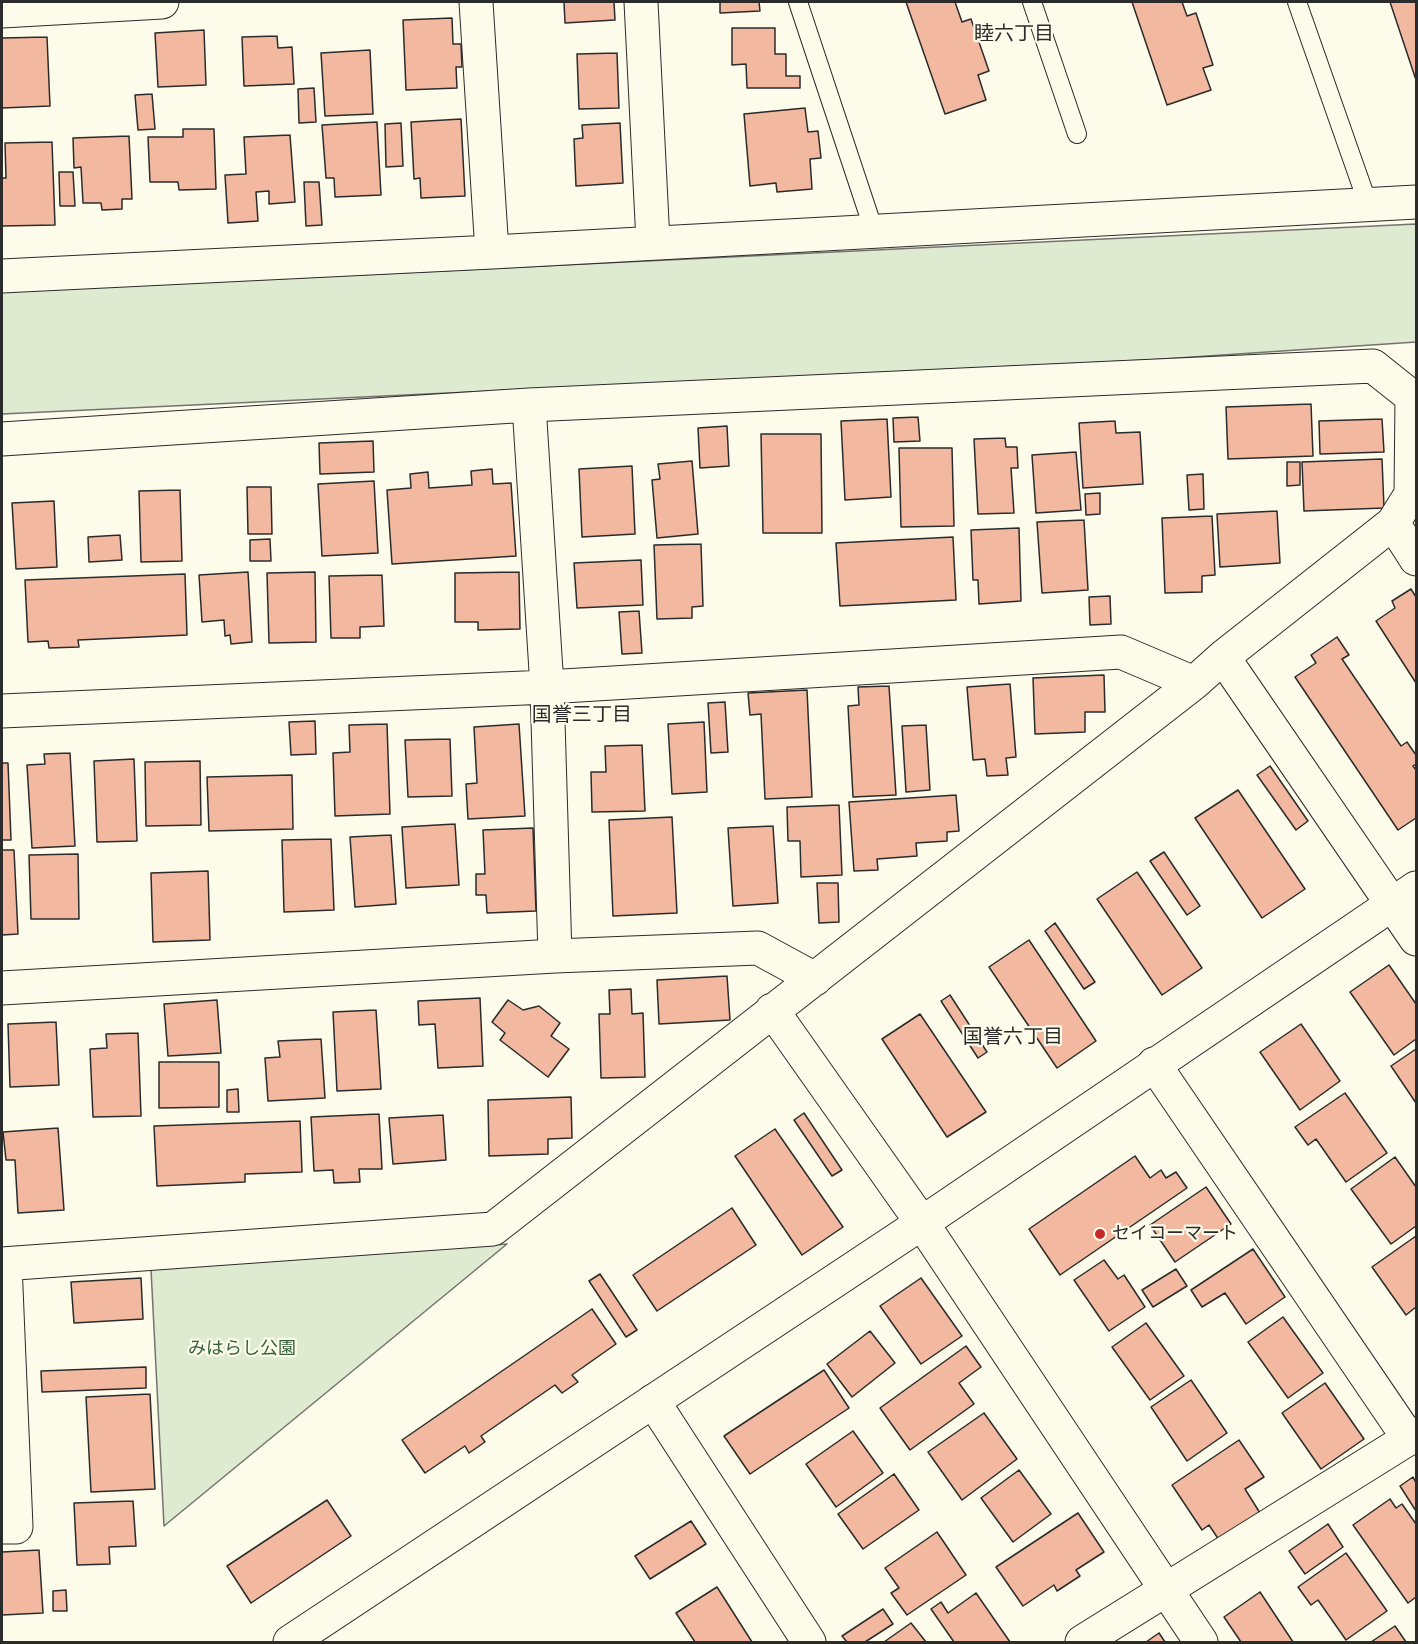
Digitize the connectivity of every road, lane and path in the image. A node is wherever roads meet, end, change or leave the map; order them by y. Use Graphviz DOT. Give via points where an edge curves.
graph roads {
  1 [pos="162,2"];
  2 [pos="476,2"];
  3 [pos="640,2"];
  4 [pos="798,2"];
  5 [pos="1032,2"];
  6 [pos="1297,2"];
  7 [pos="2,11"];
  8 [pos="1077,134"];
  9 [pos="1416,202"];
  10 [pos="1368,204"];
  11 [pos="874,231"];
  12 [pos="653,243"];
  13 [pos="492,252"];
  14 [pos="2,276"];
  15 [pos="529,405"];
  16 [pos="2,439"];
  17 [pos="1393,523"];
  18 [pos="1416,558"];
  19 [pos="1223,657"];
  20 [pos="1194,683"];
  21 [pos="547,687"];
  22 [pos="2,711"];
  23 [pos="1405,896"];
  24 [pos="1416,939"];
  25 [pos="555,956"];
  26 [pos="815,979"];
  27 [pos="2,988"];
  28 [pos="772,1010"];
  29 [pos="1154,1064"];
  30 [pos="922,1222"];
  31 [pos="3,1264"];
  32 [pos="653,1401"];
  33 [pos="1412,1436"];
  34 [pos="2,1527"];
  35 [pos="1166,1590"];
  36 [pos="290,1642"];
  37 [pos="809,1642"];
  38 [pos="1082,1642"];
  39 [pos="1201,1642"];
  1 -- 7 [label="street"];
  2 -- 13 [label="street"];
  3 -- 12 [label="street"];
  4 -- 11 [label="lane"];
  5 -- 8 [label="lane"];
  6 -- 10 [label="lane"];
  9 -- 10 [label="street"];
  10 -- 11 [label="street"];
  11 -- 12 [label="street"];
  12 -- 13 [label="street"];
  13 -- 14 [label="street"];
  15 -- 16 [label="street"];
  15 -- 17 [label="street" via="1373,366 1412,397 1411,494"];
  15 -- 21 [label="street"];
  17 -- 18 [label="street"];
  17 -- 19 [label="street"];
  19 -- 20 [label="street"];
  19 -- 23 [label="street"];
  20 -- 21 [label="street" via="1121,652"];
  20 -- 26 [label="street"];
  21 -- 22 [label="street"];
  21 -- 25 [label="street"];
  23 -- 24 [label="street"];
  23 -- 29 [label="street"];
  25 -- 26 [label="street" via="758,948"];
  25 -- 27 [label="street"];
  26 -- 28 [label="street"];
  28 -- 30 [label="street"];
  28 -- 31 [label="street" via="493,1229"];
  29 -- 30 [label="street"];
  29 -- 33 [label="street"];
  30 -- 32 [label="street"];
  30 -- 35 [label="street"];
  31 -- 34 [label="street" via="16,1527"];
  32 -- 36 [label="street"];
  32 -- 37 [label="street"];
  33 -- 35 [label="street"];
  35 -- 38 [label="street"];
  35 -- 39 [label="street"];
}
